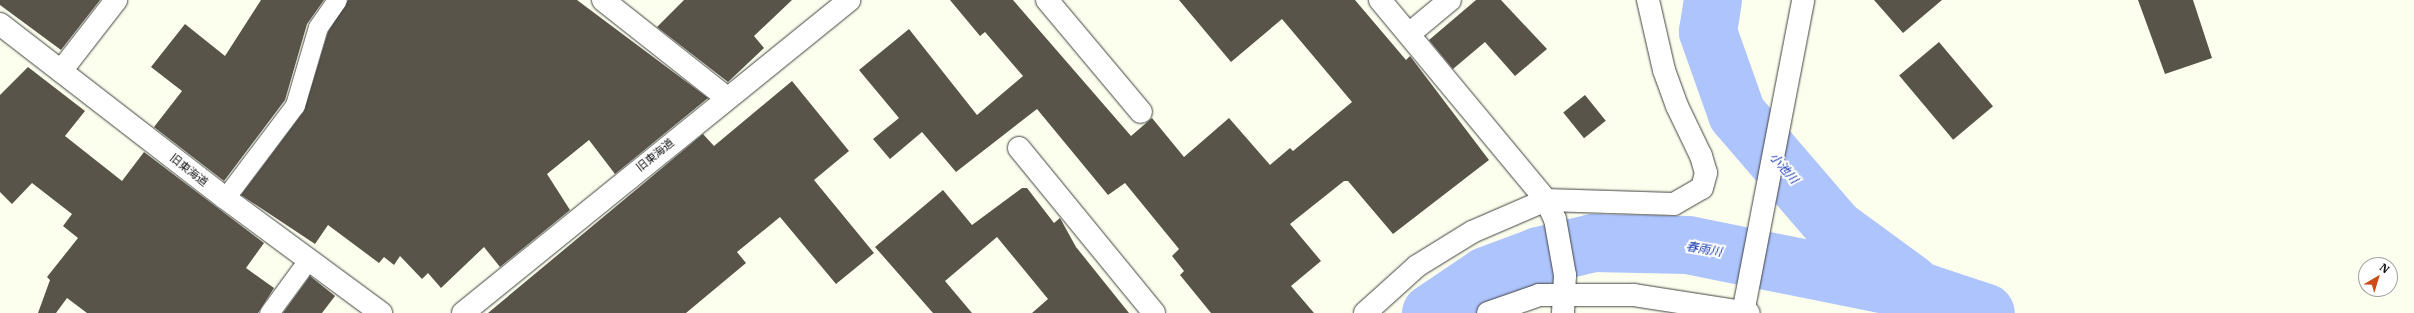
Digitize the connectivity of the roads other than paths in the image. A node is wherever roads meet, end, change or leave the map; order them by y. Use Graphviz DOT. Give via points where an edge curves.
graph roads {
  1 [pos="116,0"];
  2 [pos="337,0"];
  3 [pos="603,0"];
  4 [pos="849,0"];
  5 [pos="1047,0"];
  6 [pos="1380,0"];
  7 [pos="1450,0"];
  8 [pos="1648,0"];
  9 [pos="1803,0"];
  10 [pos="0,24"];
  11 [pos="1409,34"];
  12 [pos="61,71"];
  13 [pos="726,97"];
  14 [pos="1141,112"];
  15 [pos="1019,148"];
  16 [pos="225,198"];
  17 [pos="1551,209"];
  18 [pos="308,260"];
  19 [pos="1564,295"];
  20 [pos="269,313"];
  21 [pos="382,313"];
  22 [pos="463,313"];
  23 [pos="1154,313"];
  24 [pos="1365,313"];
  25 [pos="1488,313"];
  26 [pos="1745,313"];
  1 -- 12 [label="street"];
  2 -- 16 [label="lane" via="318,27 295,105"];
  3 -- 13 [label="street"];
  4 -- 13 [label="street, 旧東海道" via="809,35"];
  5 -- 14 [label="street"];
  6 -- 11 [label="street"];
  7 -- 11 [label="street"];
  8 -- 17 [label="street" via="1664,70 1706,173 1702,188 1674,204"];
  9 -- 26 [label="street"];
  10 -- 12 [label="street, 旧東海道"];
  11 -- 17 [label="street"];
  12 -- 16 [label="street, 旧東海道"];
  13 -- 22 [label="street, 旧東海道"];
  15 -- 23 [label="street"];
  16 -- 18 [label="street, 旧東海道"];
  17 -- 19 [label="street"];
  17 -- 24 [label="street" via="1472,232 1417,266"];
  18 -- 20 [label="lane"];
  18 -- 21 [label="street, 旧東海道"];
  19 -- 25 [label="street" via="1539,295"];
  19 -- 26 [label="street" via="1634,295"];
}
